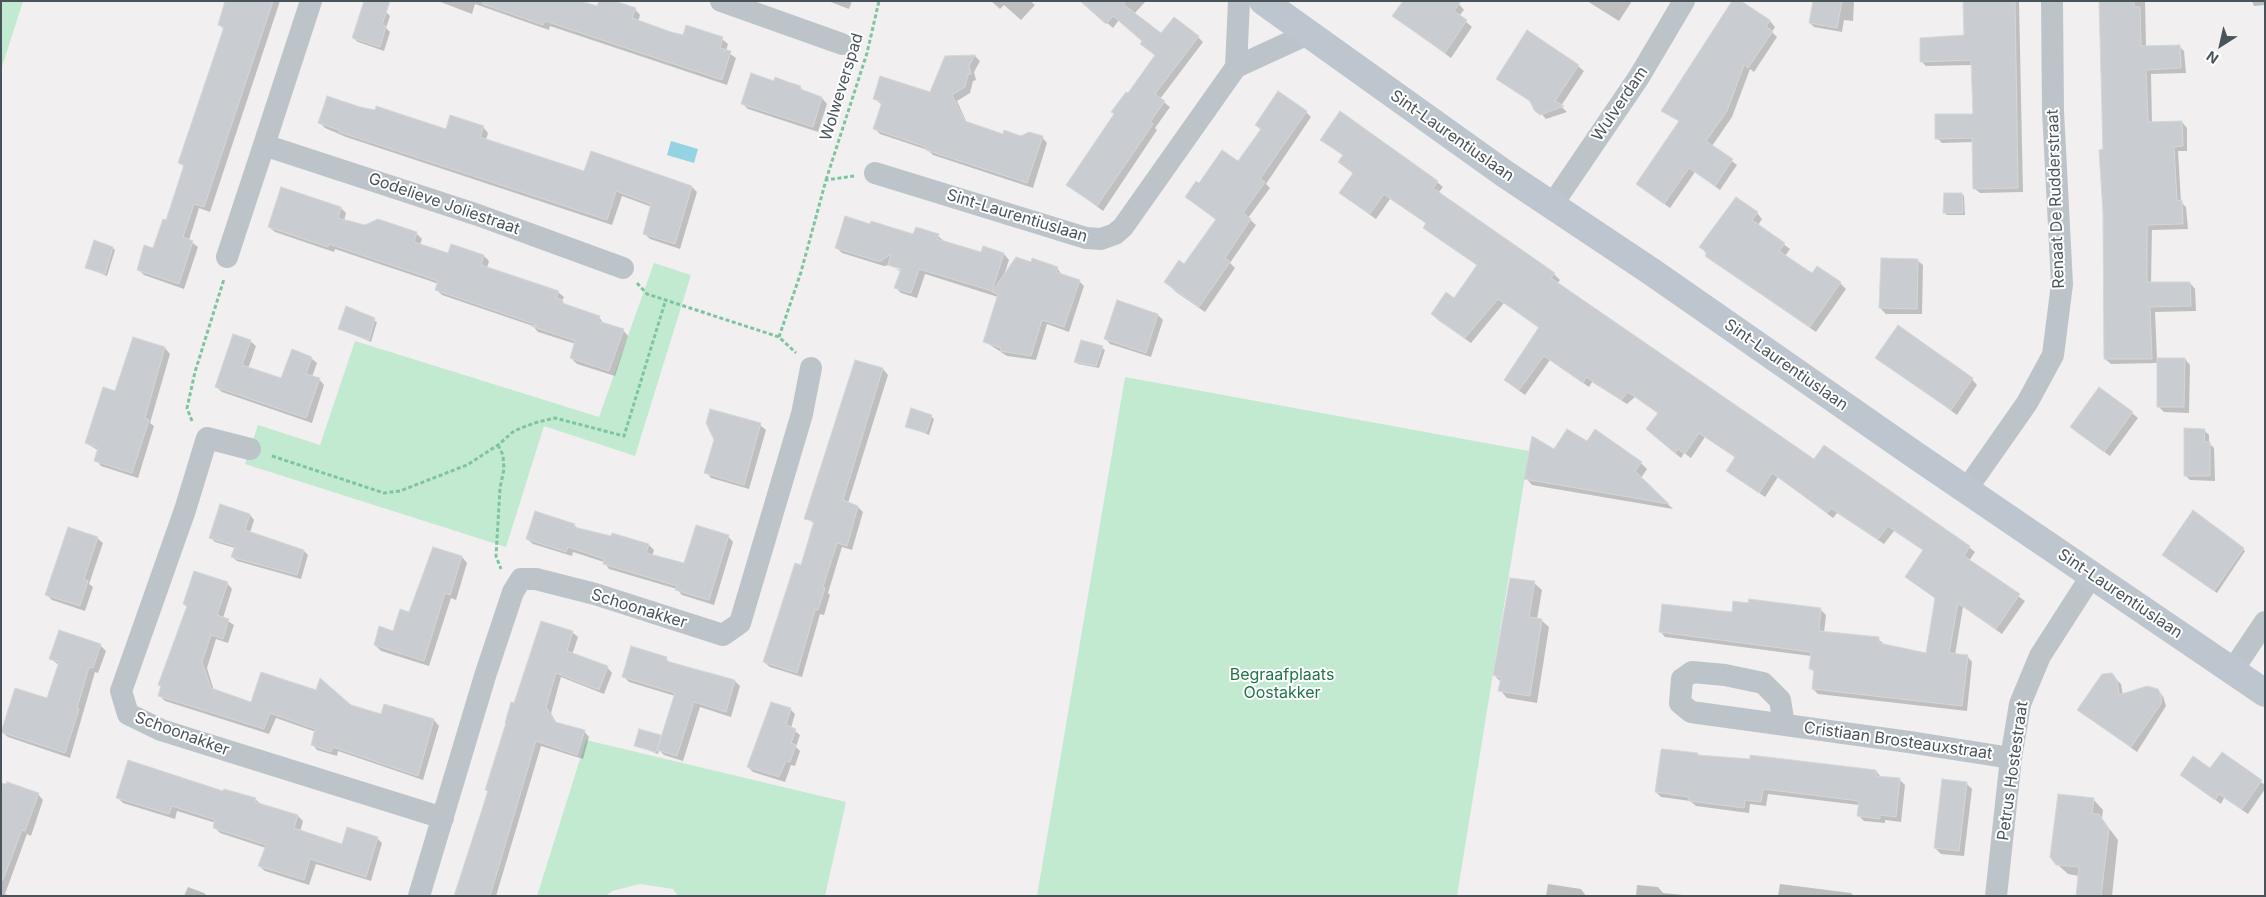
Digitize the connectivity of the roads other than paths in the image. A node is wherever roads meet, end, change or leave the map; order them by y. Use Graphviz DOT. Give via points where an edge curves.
graph roads {
  1 [pos="311,1"];
  2 [pos="721,1"];
  3 [pos="1239,1"];
  4 [pos="1263,1"];
  5 [pos="1684,1"];
  6 [pos="2052,1"];
  7 [pos="1308,34"];
  8 [pos="842,44"];
  9 [pos="1236,67"];
  10 [pos="264,145"];
  11 [pos="876,173"];
  12 [pos="1552,206"];
  13 [pos="227,257"];
  14 [pos="624,268"];
  15 [pos="811,368"];
  16 [pos="250,449"];
  17 [pos="1966,490"];
  18 [pos="2092,575"];
  19 [pos="2265,622"];
  20 [pos="2232,671"];
  21 [pos="2265,693"];
  22 [pos="1784,725"];
  23 [pos="2011,758"];
  24 [pos="443,818"];
  25 [pos="419,896"];
  26 [pos="1996,896"];
  1 -- 10 [label="street"];
  2 -- 8 [label="street"];
  3 -- 9 [label="street"];
  4 -- 7 [label="street, Sint-Laurentiuslaan"];
  5 -- 12 [label="street, Wulverdam" via="1639,77"];
  6 -- 17 [label="street, Renaat De Rudderstraat" via="2053,111 2062,284 2053,355 2026,403"];
  7 -- 9 [label="street, Sint-Laurentiuslaan"];
  7 -- 12 [label="street, Sint-Laurentiuslaan"];
  9 -- 11 [label="street, Sint-Laurentiuslaan" via="1122,227 1115,234 1101,239 1086,238"];
  10 -- 13 [label="street"];
  10 -- 14 [label="street, Godelieve Joliestraat" via="478,214"];
  12 -- 17 [label="street, Sint-Laurentiuslaan"];
  15 -- 24 [label="street, Schoonakker" via="802,414 740,623 723,635 595,594 521,579 513,592"];
  16 -- 24 [label="street, Schoonakker" via="207,438 121,691 128,714 161,730"];
  17 -- 18 [label="street, Sint-Laurentiuslaan"];
  18 -- 20 [label="street, Sint-Laurentiuslaan"];
  18 -- 23 [label="street, Petrus Hostestraat" via="2040,656 2020,704"];
  19 -- 20 [label="street"];
  20 -- 21 [label="street, Sint-Laurentiuslaan"];
  22 -- 23 [label="street, Cristiaan Brosteauxstraat"];
  23 -- 26 [label="street, Petrus Hostestraat"];
  24 -- 25 [label="street"];
}
